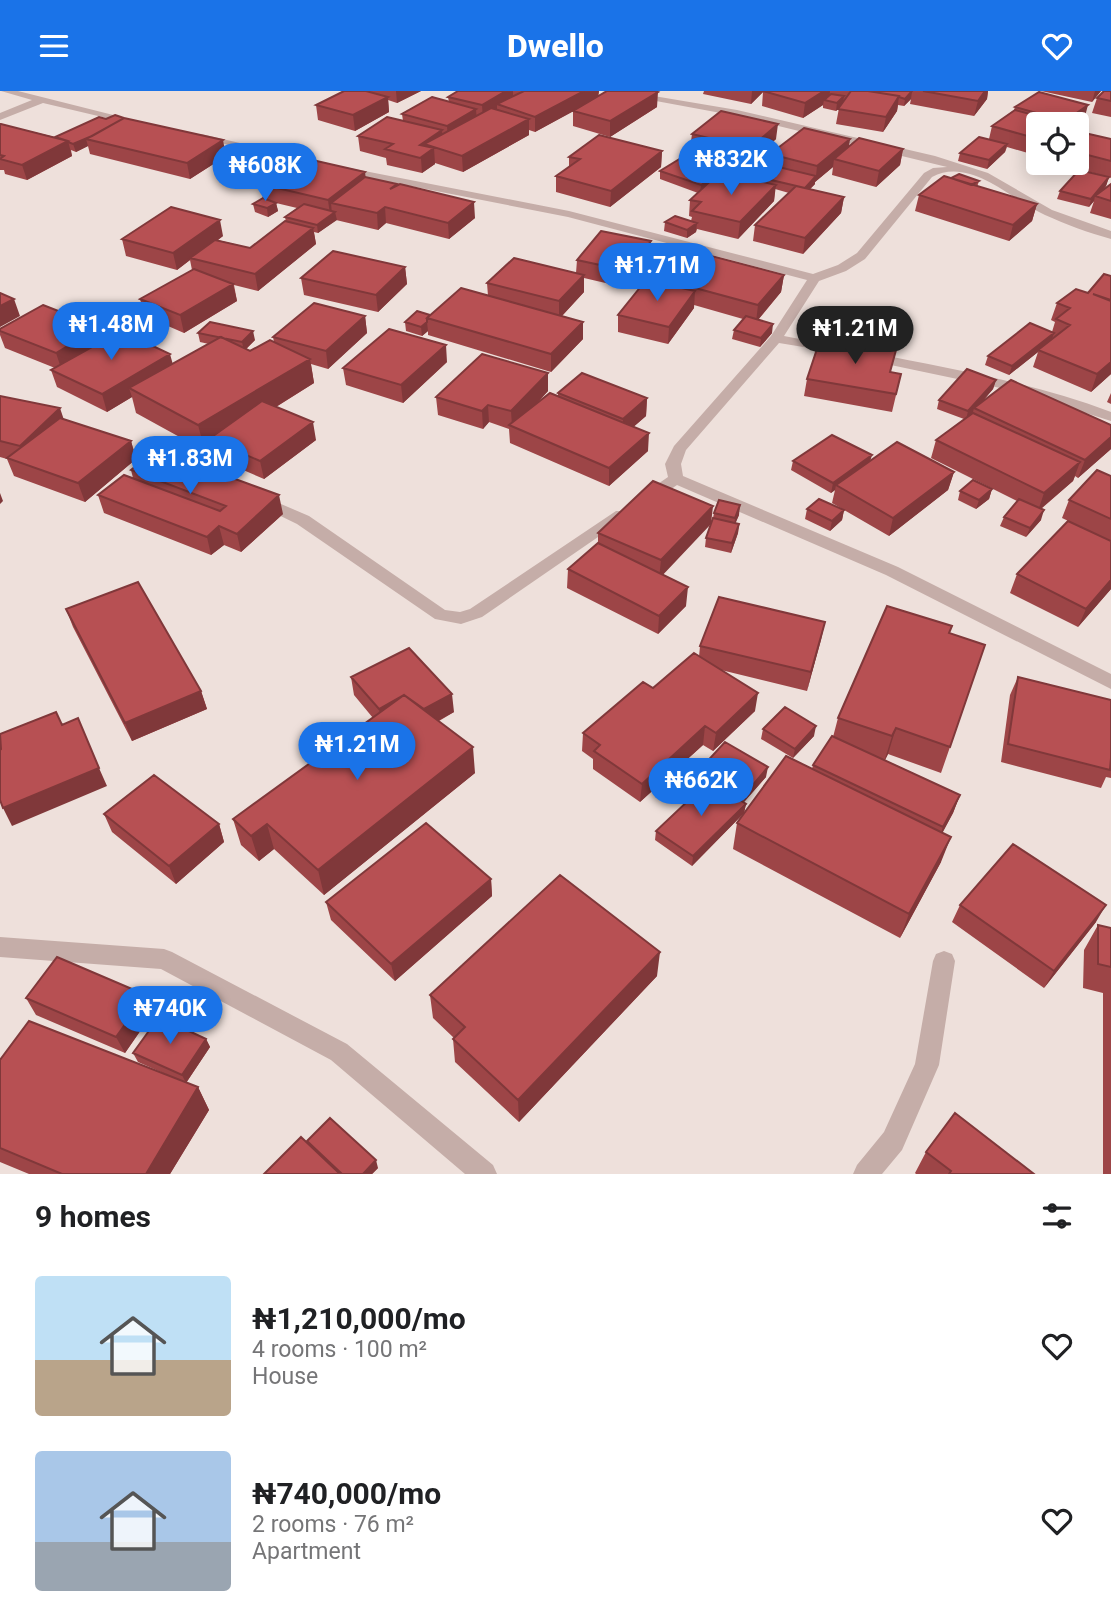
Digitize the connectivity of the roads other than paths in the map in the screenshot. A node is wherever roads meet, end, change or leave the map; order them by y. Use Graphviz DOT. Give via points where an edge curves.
graph roads {
  1 [pos="6,91"];
  2 [pos="607,91"];
  3 [pos="39,100"];
  4 [pos="0,117"];
  5 [pos="146,125"];
  6 [pos="186,134"];
  7 [pos="962,170"];
  8 [pos="1111,235"];
  9 [pos="814,278"];
  10 [pos="776,338"];
  11 [pos="1111,417"];
  12 [pos="92,439"];
  13 [pos="183,468"];
  14 [pos="676,479"];
  15 [pos="244,493"];
  16 [pos="1111,683"];
  17 [pos="0,947"];
  18 [pos="944,961"];
  19 [pos="484,1174"];
  20 [pos="866,1174"];
  1 -- 3 [label="street"];
  2 -- 7 [label="street" via="737,113 930,158"];
  3 -- 4 [label="street"];
  3 -- 5 [label="street"];
  6 -- 9 [label="street" via="569,214"];
  7 -- 8 [label="street" via="984,175 1048,212"];
  7 -- 9 [label="street" via="937,170 928,175 861,256"];
  9 -- 10 [label="street"];
  10 -- 11 [label="street" via="965,376"];
  10 -- 14 [label="street" via="679,449 673,464"];
  12 -- 13 [label="street"];
  14 -- 15 [label="street" via="476,613 461,618 441,615 303,520"];
  14 -- 16 [label="street" via="892,571"];
  17 -- 19 [label="street" via="164,959 339,1052"];
  18 -- 20 [label="street" via="927,1065 893,1141"];
}
